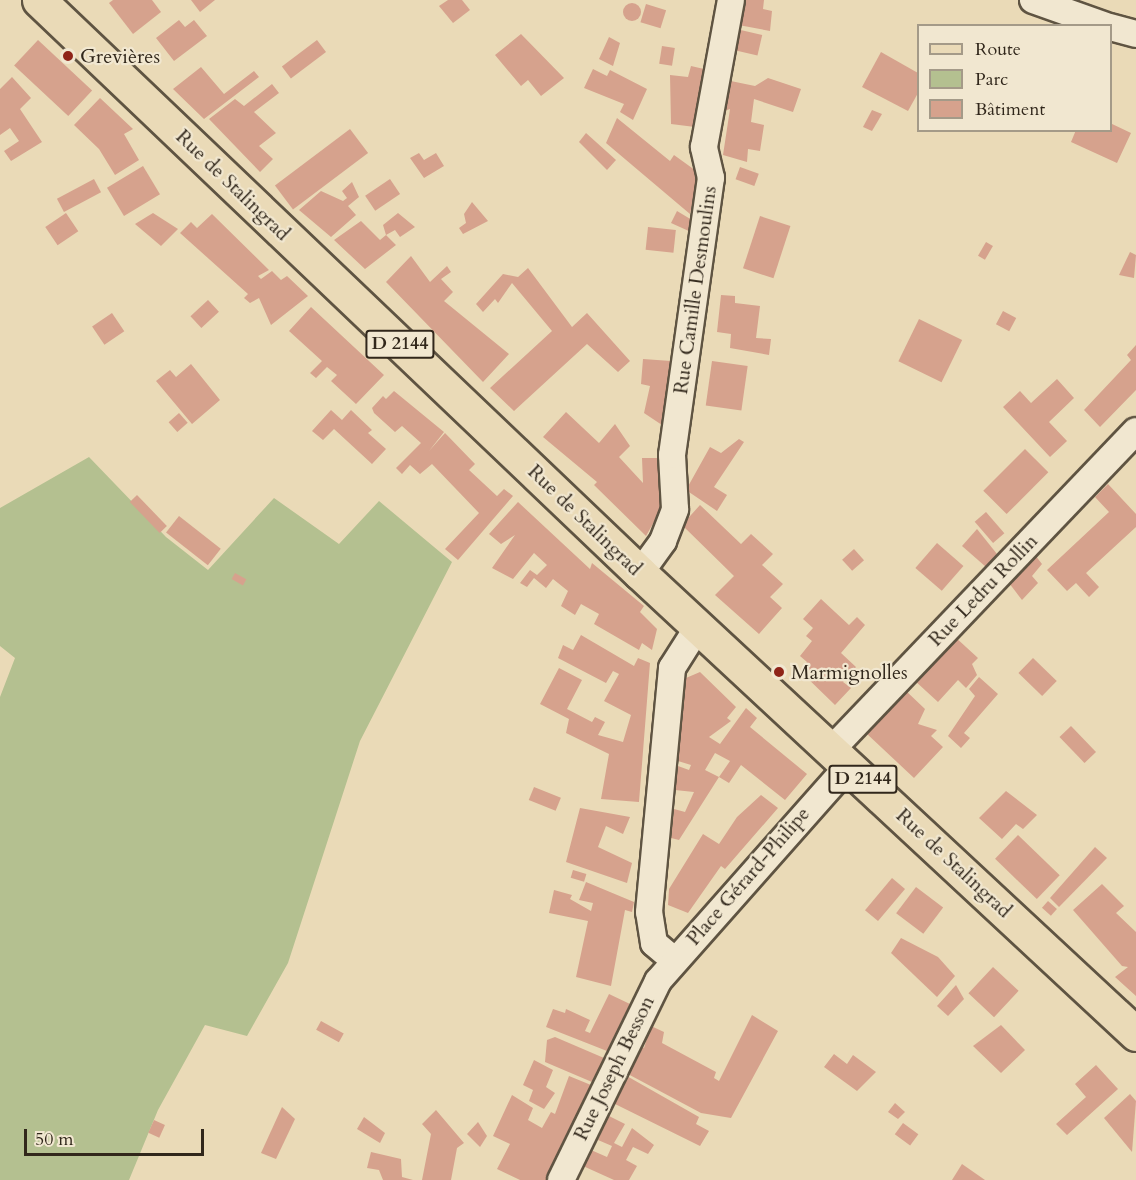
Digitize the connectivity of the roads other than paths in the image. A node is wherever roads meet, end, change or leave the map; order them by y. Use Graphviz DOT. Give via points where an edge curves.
graph roads {
  1 [pos="39,0"];
  2 [pos="731,0"];
  3 [pos="1033,0"];
  4 [pos="1102,24"];
  5 [pos="1112,27"];
  6 [pos="1136,34"];
  7 [pos="1136,431"];
  8 [pos="640,573"];
  9 [pos="698,627"];
  10 [pos="840,758"];
  11 [pos="674,960"];
  12 [pos="1136,1034"];
  13 [pos="561,1180"];
  1 -- 8 [label="main road, Rue de Stalingrad / D 2144"];
  2 -- 8 [label="street, Rue Camille Desmoulins" via="704,147 711,178 672,455 675,509 663,542"];
  3 -- 4 [label="street"];
  5 -- 6 [label="street"];
  7 -- 10 [label="street, Rue Ledru Rollin"];
  8 -- 9 [label="main road, Rue de Stalingrad / D 2144"];
  9 -- 10 [label="main road, Rue de Stalingrad / D 2144"];
  9 -- 11 [label="street" via="672,668 649,912 654,943"];
  10 -- 11 [label="street, Place Gérard-Philipe"];
  10 -- 12 [label="main road, Rue de Stalingrad / D 2144"];
  11 -- 13 [label="street, Rue Joseph Besson" via="641,1009"];
}
